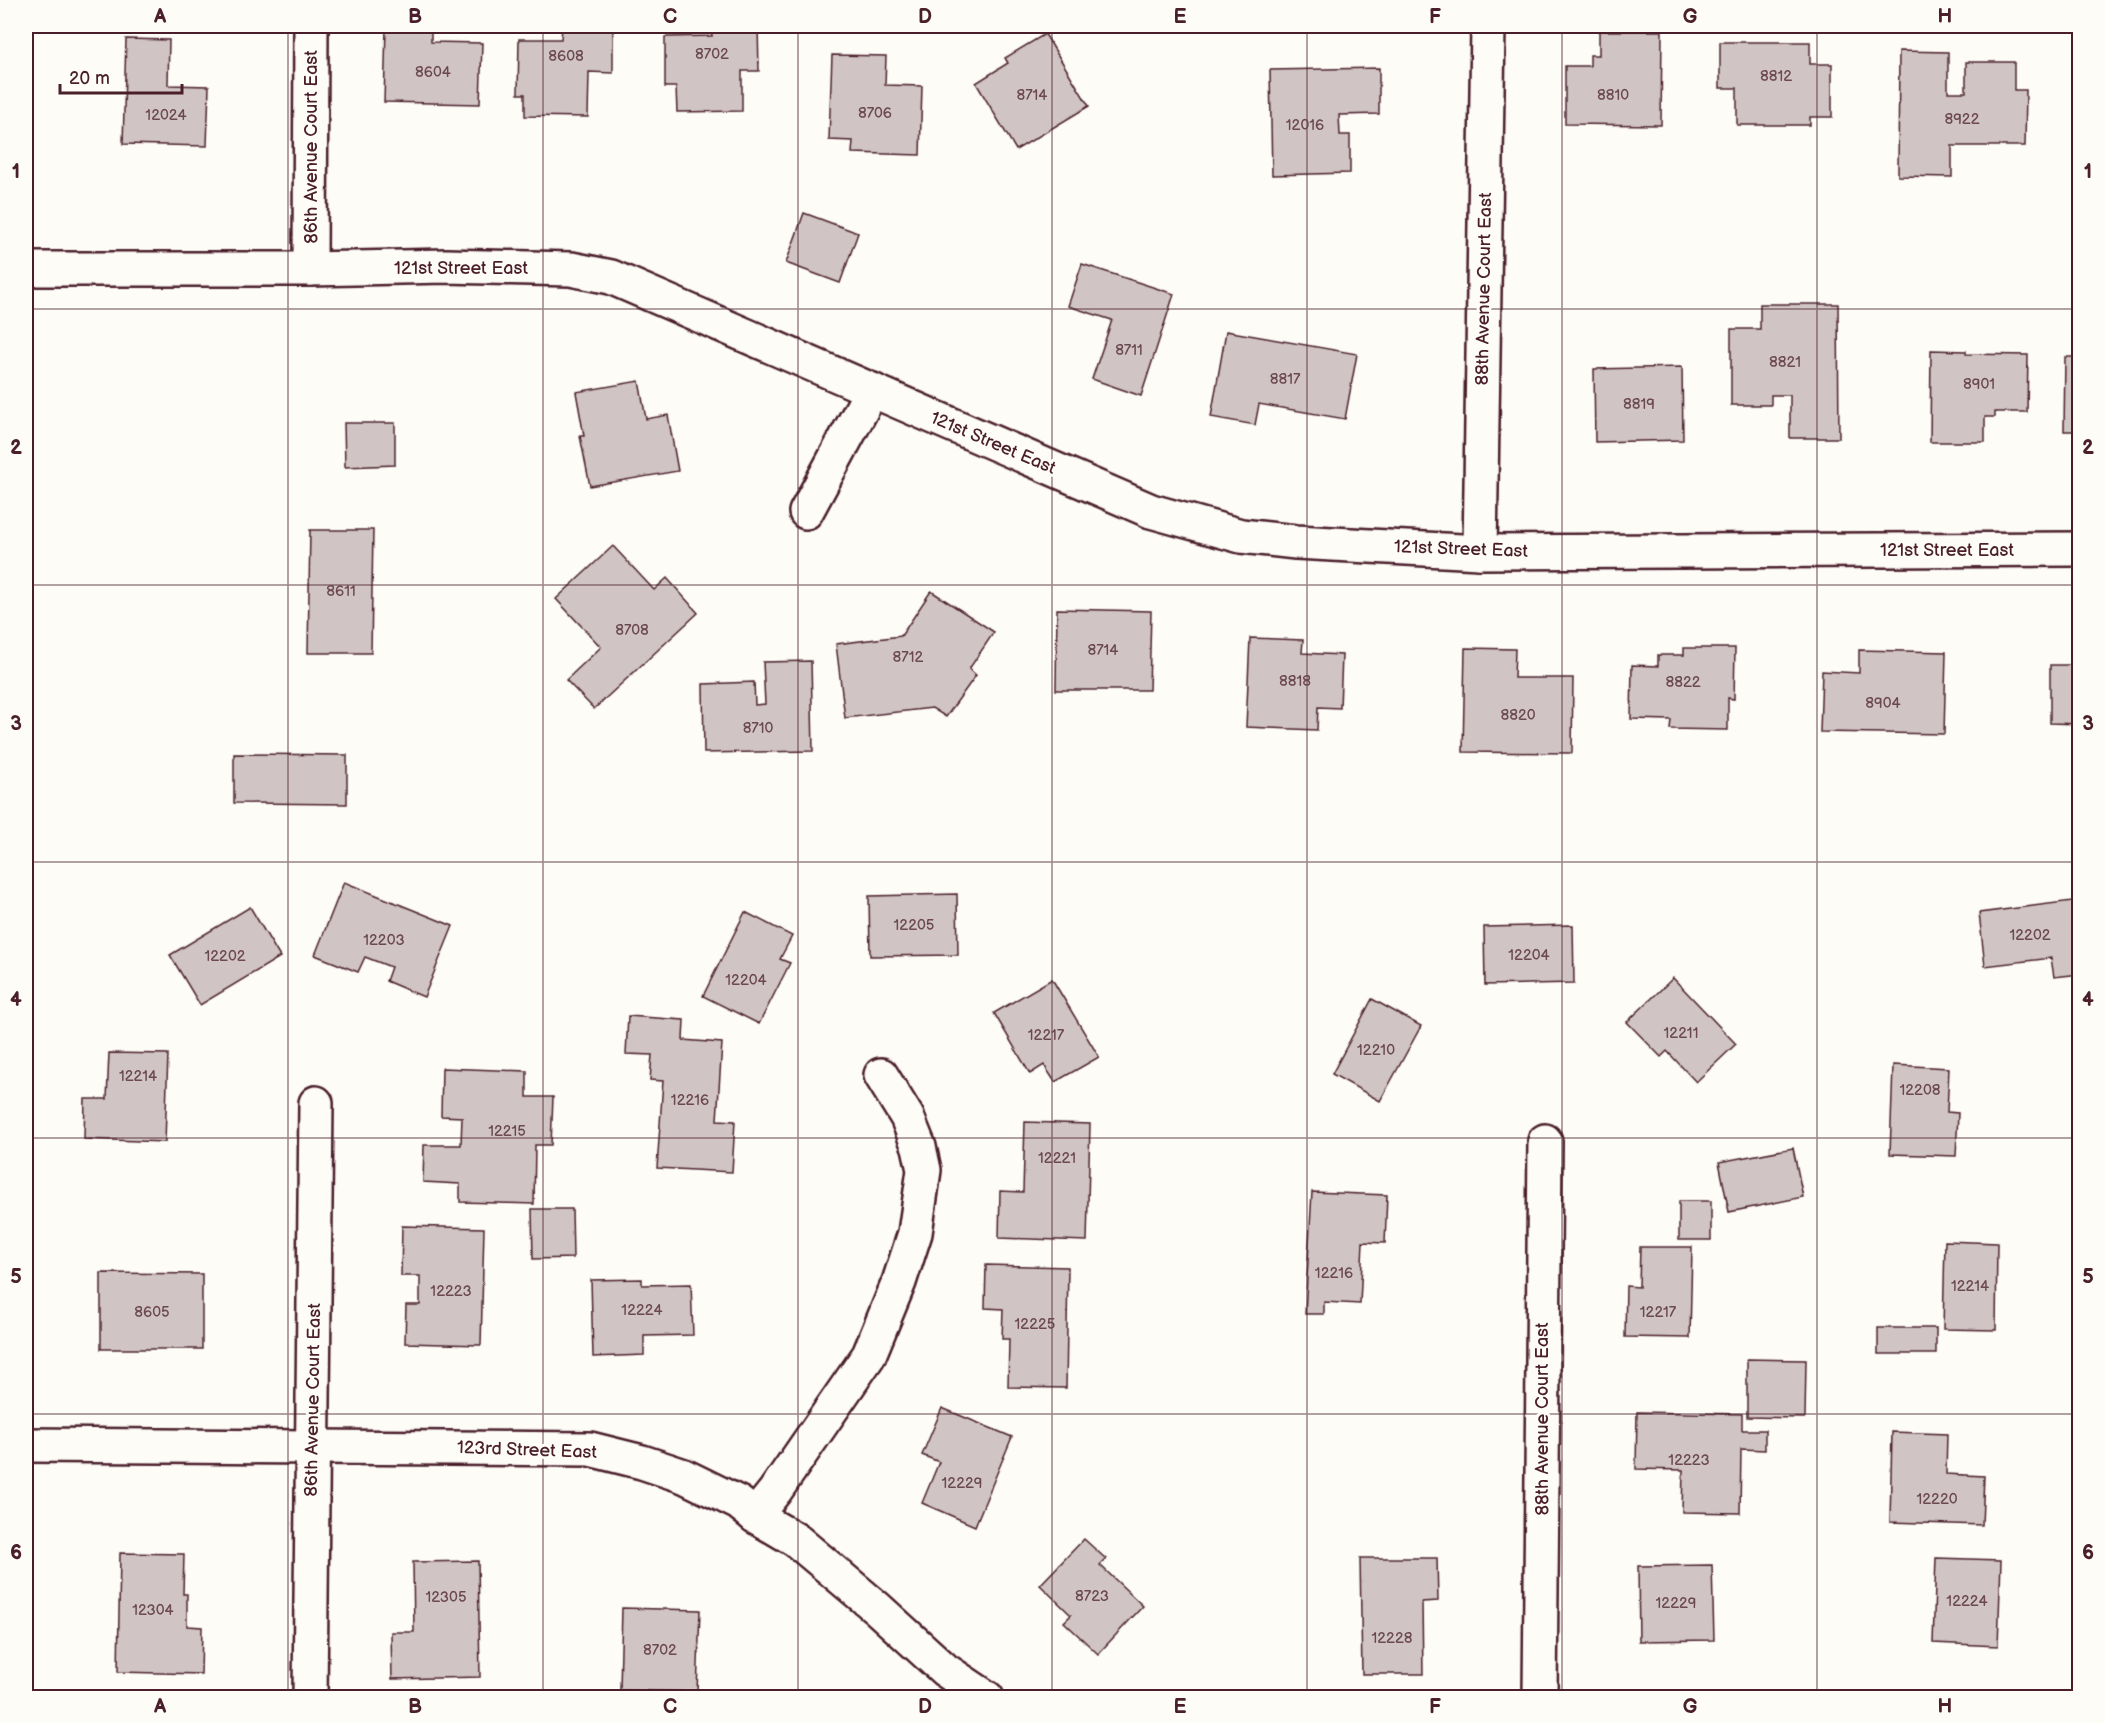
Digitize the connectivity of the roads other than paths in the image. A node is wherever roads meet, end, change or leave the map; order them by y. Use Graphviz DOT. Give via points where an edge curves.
graph roads {
  1 [pos="311,26"];
  2 [pos="1488,26"];
  3 [pos="26,269"];
  4 [pos="310,269"];
  5 [pos="872,390"];
  6 [pos="806,512"];
  7 [pos="2079,549"];
  8 [pos="1480,552"];
  9 [pos="880,1075"];
  10 [pos="316,1103"];
  11 [pos="1545,1140"];
  12 [pos="26,1445"];
  13 [pos="312,1445"];
  14 [pos="755,1516"];
  15 [pos="310,1698"];
  16 [pos="987,1698"];
  17 [pos="1540,1698"];
  1 -- 4 [label="street, 86th Avenue Court East"];
  2 -- 8 [label="street, 88th Avenue Court East"];
  3 -- 4 [label="street, 121st Street East"];
  4 -- 5 [label="street, 121st Street East" via="571,269 611,277"];
  5 -- 6 [label="street"];
  5 -- 8 [label="street, 121st Street East" via="1151,511 1241,536"];
  7 -- 8 [label="street, 121st Street East"];
  9 -- 14 [label="street" via="907,1117 921,1155 924,1170 915,1233 868,1355"];
  10 -- 13 [label="street, 86th Avenue Court East"];
  11 -- 17 [label="street, 88th Avenue Court East"];
  12 -- 13 [label="street, 123rd Street East"];
  13 -- 14 [label="street, 123rd Street East" via="590,1449 684,1476 739,1503"];
  13 -- 15 [label="street, 86th Avenue Court East"];
  14 -- 16 [label="street, 123rd Street East" via="796,1540 945,1670"];
}
